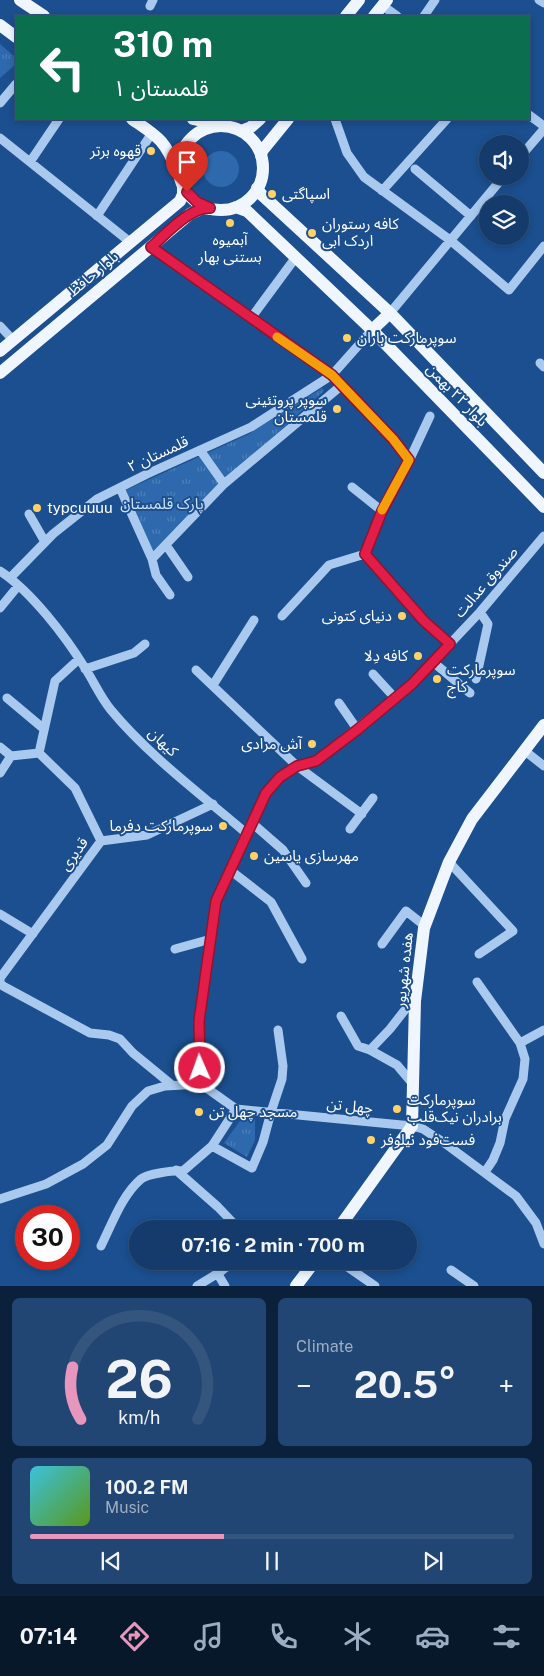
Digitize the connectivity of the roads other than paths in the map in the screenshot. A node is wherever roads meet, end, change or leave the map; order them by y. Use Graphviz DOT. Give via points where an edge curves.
graph roads {
  1 [pos="20,0"];
  2 [pos="360,0"];
  3 [pos="435,0"];
  4 [pos="539,0"];
  5 [pos="385,3"];
  6 [pos="544,3"];
  7 [pos="42,15"];
  8 [pos="347,15"];
  9 [pos="375,15"];
  10 [pos="396,15"];
  11 [pos="425,15"];
  12 [pos="0,25"];
  13 [pos="15,36"];
  14 [pos="15,85"];
  15 [pos="0,103"];
  16 [pos="530,116"];
  17 [pos="58,120"];
  18 [pos="133,120"];
  19 [pos="198,120"];
  20 [pos="259,120"];
  21 [pos="287,120"];
  22 [pos="335,120"];
  23 [pos="446,120"];
  24 [pos="223,125"];
  25 [pos="544,128"];
  26 [pos="241,131"];
  27 [pos="152,133"];
  28 [pos="0,138"];
  29 [pos="529,146"];
  30 [pos="261,156"];
  31 [pos="30,162"];
  32 [pos="415,169"];
  33 [pos="181,181"];
  34 [pos="497,185"];
  35 [pos="257,188"];
  36 [pos="382,191"];
  37 [pos="236,207"];
  38 [pos="210,208"];
  39 [pos="97,216"];
  40 [pos="471,216"];
  41 [pos="450,240"];
  42 [pos="130,242"];
  43 [pos="544,246"];
  44 [pos="151,247"];
  45 [pos="296,257"];
  46 [pos="390,313"];
  47 [pos="251,318"];
  48 [pos="0,326"];
  49 [pos="372,330"];
  50 [pos="13,340"];
  51 [pos="0,351"];
  52 [pos="0,373"];
  53 [pos="332,375"];
  54 [pos="342,385"];
  55 [pos="430,416"];
  56 [pos="200,450"];
  57 [pos="409,460"];
  58 [pos="544,473"];
  59 [pos="224,484"];
  60 [pos="120,488"];
  61 [pos="352,488"];
  62 [pos="544,507"];
  63 [pos="382,511"];
  64 [pos="29,514"];
  65 [pos="543,538"];
  66 [pos="45,542"];
  67 [pos="166,545"];
  68 [pos="365,554"];
  69 [pos="152,559"];
  70 [pos="0,571"];
  71 [pos="188,577"];
  72 [pos="10,578"];
  73 [pos="18,586"];
  74 [pos="170,595"];
  75 [pos="0,608"];
  76 [pos="480,612"];
  77 [pos="282,616"];
  78 [pos="254,620"];
  79 [pos="145,644"];
  80 [pos="450,644"];
  81 [pos="77,658"];
  82 [pos="433,662"];
  83 [pos="85,668"];
  84 [pos="196,670"];
  85 [pos="372,674"];
  86 [pos="476,679"];
  87 [pos="213,685"];
  88 [pos="470,694"];
  89 [pos="7,698"];
  90 [pos="395,698"];
  91 [pos="339,703"];
  92 [pos="544,725"];
  93 [pos="44,729"];
  94 [pos="357,730"];
  95 [pos="0,747"];
  96 [pos="525,751"];
  97 [pos="39,753"];
  98 [pos="11,756"];
  99 [pos="297,766"];
  100 [pos="544,766"];
  101 [pos="0,773"];
  102 [pos="374,798"];
  103 [pos="213,804"];
  104 [pos="362,814"];
  105 [pos="252,823"];
  106 [pos="350,829"];
  107 [pos="246,834"];
  108 [pos="101,841"];
  109 [pos="449,862"];
  110 [pos="230,870"];
  111 [pos="306,883"];
  112 [pos="0,914"];
  113 [pos="425,926"];
  114 [pos="32,934"];
  115 [pos="211,939"];
  116 [pos="382,944"];
  117 [pos="175,949"];
  118 [pos="479,954"];
  119 [pos="302,959"];
  120 [pos="0,982"];
  121 [pos="477,982"];
  122 [pos="416,995"];
  123 [pos="341,1016"];
  124 [pos="278,1030"];
  125 [pos="544,1030"];
  126 [pos="520,1043"];
  127 [pos="370,1050"];
  128 [pos="201,1084"];
  129 [pos="413,1084"];
  130 [pos="172,1085"];
  131 [pos="236,1109"];
  132 [pos="270,1112"];
  133 [pos="412,1126"];
  134 [pos="212,1146"];
  135 [pos="176,1170"];
  136 [pos="485,1172"];
  137 [pos="0,1199"];
  138 [pos="230,1220"];
  139 [pos="344,1220"];
  140 [pos="544,1244"];
  141 [pos="101,1246"];
  142 [pos="223,1270"];
  143 [pos="308,1270"];
  144 [pos="352,1270"];
  145 [pos="451,1270"];
  146 [pos="220,1272"];
  147 [pos="197,1286"];
  148 [pos="225,1286"];
  149 [pos="296,1286"];
  150 [pos="376,1286"];
  151 [pos="474,1286"];
  1 -- 7 [label="main road"];
  2 -- 8 [label="main road"];
  3 -- 11 [label="street"];
  4 -- 6 [label="street"];
  5 -- 9 [label="main road"];
  5 -- 10 [label="street"];
  12 -- 13 [label="main road"];
  14 -- 15 [label="street"];
  16 -- 25 [label="street"];
  17 -- 31 [label="street"];
  18 -- 27 [label="main road"];
  19 -- 24 [label="main road"];
  20 -- 26 [label="main road"];
  21 -- 30 [label="main road"];
  22 -- 36 [label="street" via="347,153 364,177"];
  23 -- 36 [label="street"];
  24 -- 26 [label="main road"];
  24 -- 33 [label="main road" via="205,128 190,138 181,154"];
  25 -- 29 [label="street"];
  26 -- 30 [label="main road" via="255,143"];
  27 -- 33 [label="main road" via="166,146"];
  27 -- 39 [label="street"];
  28 -- 31 [label="street"];
  30 -- 35 [label="main road" via="262,174"];
  31 -- 39 [label="street"];
  32 -- 40 [label="street"];
  33 -- 38 [label="main road" via="194,200"];
  33 -- 42 [label="main road, بلوار حافظ" via="183,194 180,201"];
  34 -- 40 [label="street"];
  35 -- 37 [label="main road"];
  35 -- 46 [label="main road, بلوار ۲۲ بهمن"];
  36 -- 41 [label="street"];
  37 -- 38 [label="main road"];
  37 -- 45 [label="main road, بلوار ۲۲ بهمن" via="247,211"];
  38 -- 44 [label="main road, بلوار حافظ" via="190,214"];
  39 -- 42 [label="street"];
  40 -- 41 [label="street"];
  41 -- 43 [label="street" via="509,290"];
  41 -- 46 [label="street"];
  42 -- 50 [label="main road, بلوار حافظ"];
  44 -- 47 [label="street"];
  44 -- 52 [label="main road, بلوار حافظ"];
  45 -- 47 [label="street"];
  45 -- 49 [label="main road, بلوار ۲۲ بهمن"];
  46 -- 49 [label="main road"];
  46 -- 58 [label="main road, بلوار ۲۲ بهمن"];
  47 -- 53 [label="street"];
  48 -- 50 [label="street"];
  49 -- 53 [label="street, قلمستان ۲"];
  49 -- 62 [label="main road, بلوار ۲۲ بهمن"];
  50 -- 51 [label="main road, بلوار حافظ"];
  53 -- 54 [label="street"];
  53 -- 56 [label="street, قلمستان ۲" via="252,427"];
  54 -- 57 [label="street"];
  54 -- 59 [label="street"];
  55 -- 57 [label="street"];
  56 -- 59 [label="street"];
  56 -- 60 [label="street, قلمستان ۲"];
  57 -- 63 [label="street"];
  59 -- 67 [label="street"];
  60 -- 66 [label="street, قلمستان ۲" via="97,499"];
  60 -- 69 [label="street"];
  61 -- 63 [label="street"];
  63 -- 68 [label="street"];
  64 -- 66 [label="street"];
  65 -- 76 [label="street, صندوق عدالت"];
  66 -- 72 [label="street, قلمستان ۲"];
  67 -- 69 [label="street"];
  67 -- 71 [label="street"];
  68 -- 77 [label="street" via="329,565"];
  68 -- 80 [label="street" via="424,621"];
  69 -- 74 [label="street" via="156,575"];
  70 -- 72 [label="street, کیهان"];
  72 -- 73 [label="street, کیهان"];
  73 -- 75 [label="street"];
  73 -- 81 [label="street, کیهان" via="49,618"];
  76 -- 80 [label="street, صندوق عدالت"];
  76 -- 86 [label="street" via="488,624"];
  78 -- 87 [label="street"];
  79 -- 83 [label="street" via="134,653"];
  80 -- 82 [label="street, صندوق عدالت"];
  81 -- 83 [label="street, کیهان"];
  81 -- 93 [label="street" via="55,681"];
  82 -- 88 [label="street"];
  82 -- 90 [label="street, صندوق عدالت"];
  83 -- 103 [label="street, کیهان" via="111,709 148,748"];
  84 -- 87 [label="street"];
  85 -- 90 [label="street"];
  87 -- 99 [label="street"];
  89 -- 93 [label="street"];
  90 -- 94 [label="street, صندوق عدالت"];
  91 -- 94 [label="street"];
  92 -- 96 [label="main road, هفده شهریور"];
  93 -- 97 [label="street"];
  94 -- 99 [label="street, صندوق عدالت" via="316,761"];
  95 -- 98 [label="street"];
  96 -- 100 [label="street"];
  96 -- 109 [label="main road, هفده شهریور" via="472,819"];
  97 -- 98 [label="street"];
  97 -- 108 [label="street" via="75,788"];
  98 -- 101 [label="street"];
  99 -- 104 [label="street"];
  99 -- 105 [label="street, صندوق عدالت" via="280,777 266,793"];
  102 -- 104 [label="street"];
  103 -- 107 [label="street, کیهان"];
  103 -- 108 [label="street, قدیری" via="147,835"];
  104 -- 106 [label="street"];
  105 -- 107 [label="street, صندوق عدالت"];
  105 -- 111 [label="street" via="283,850"];
  107 -- 110 [label="street, صندوق عدالت"];
  108 -- 114 [label="street, قدیری"];
  109 -- 113 [label="main road, هفده شهریور"];
  109 -- 118 [label="street" via="513,931"];
  110 -- 115 [label="street, صندوق عدالت" via="216,901"];
  110 -- 119 [label="street" via="271,902"];
  112 -- 114 [label="street"];
  113 -- 116 [label="street" via="406,911"];
  113 -- 122 [label="main road, هفده شهریور"];
  114 -- 120 [label="street, قدیری"];
  115 -- 117 [label="street"];
  115 -- 128 [label="street, صندوق عدالت" via="199,1021"];
  120 -- 130 [label="street" via="90,1033 120,1039"];
  121 -- 126 [label="street"];
  122 -- 127 [label="street"];
  122 -- 129 [label="main road, هفده شهریور"];
  123 -- 127 [label="street" via="358,1046"];
  124 -- 132 [label="street" via="282,1079"];
  125 -- 126 [label="street"];
  126 -- 136 [label="street" via="525,1071 505,1119 500,1143"];
  127 -- 129 [label="street" via="397,1065"];
  128 -- 130 [label="street"];
  128 -- 131 [label="street"];
  129 -- 133 [label="main road, هفده شهریور"];
  130 -- 137 [label="street" via="148,1091 132,1106 107,1145 83,1164 46,1184"];
  131 -- 132 [label="street, چهل تن"];
  131 -- 134 [label="street"];
  132 -- 133 [label="street, چهل تن"];
  132 -- 134 [label="street" via="263,1142 252,1168"];
  133 -- 136 [label="street, چهل تن" via="444,1142"];
  133 -- 139 [label="main road"];
  134 -- 135 [label="street" via="183,1171"];
  135 -- 138 [label="street"];
  135 -- 141 [label="street" via="142,1178 121,1204"];
  136 -- 140 [label="street, چهل تن" via="516,1196 536,1224"];
  142 -- 146 [label="street"];
  143 -- 149 [label="main road"];
  144 -- 150 [label="street"];
  145 -- 151 [label="street"];
  146 -- 147 [label="street"];
  146 -- 148 [label="street"];
}
